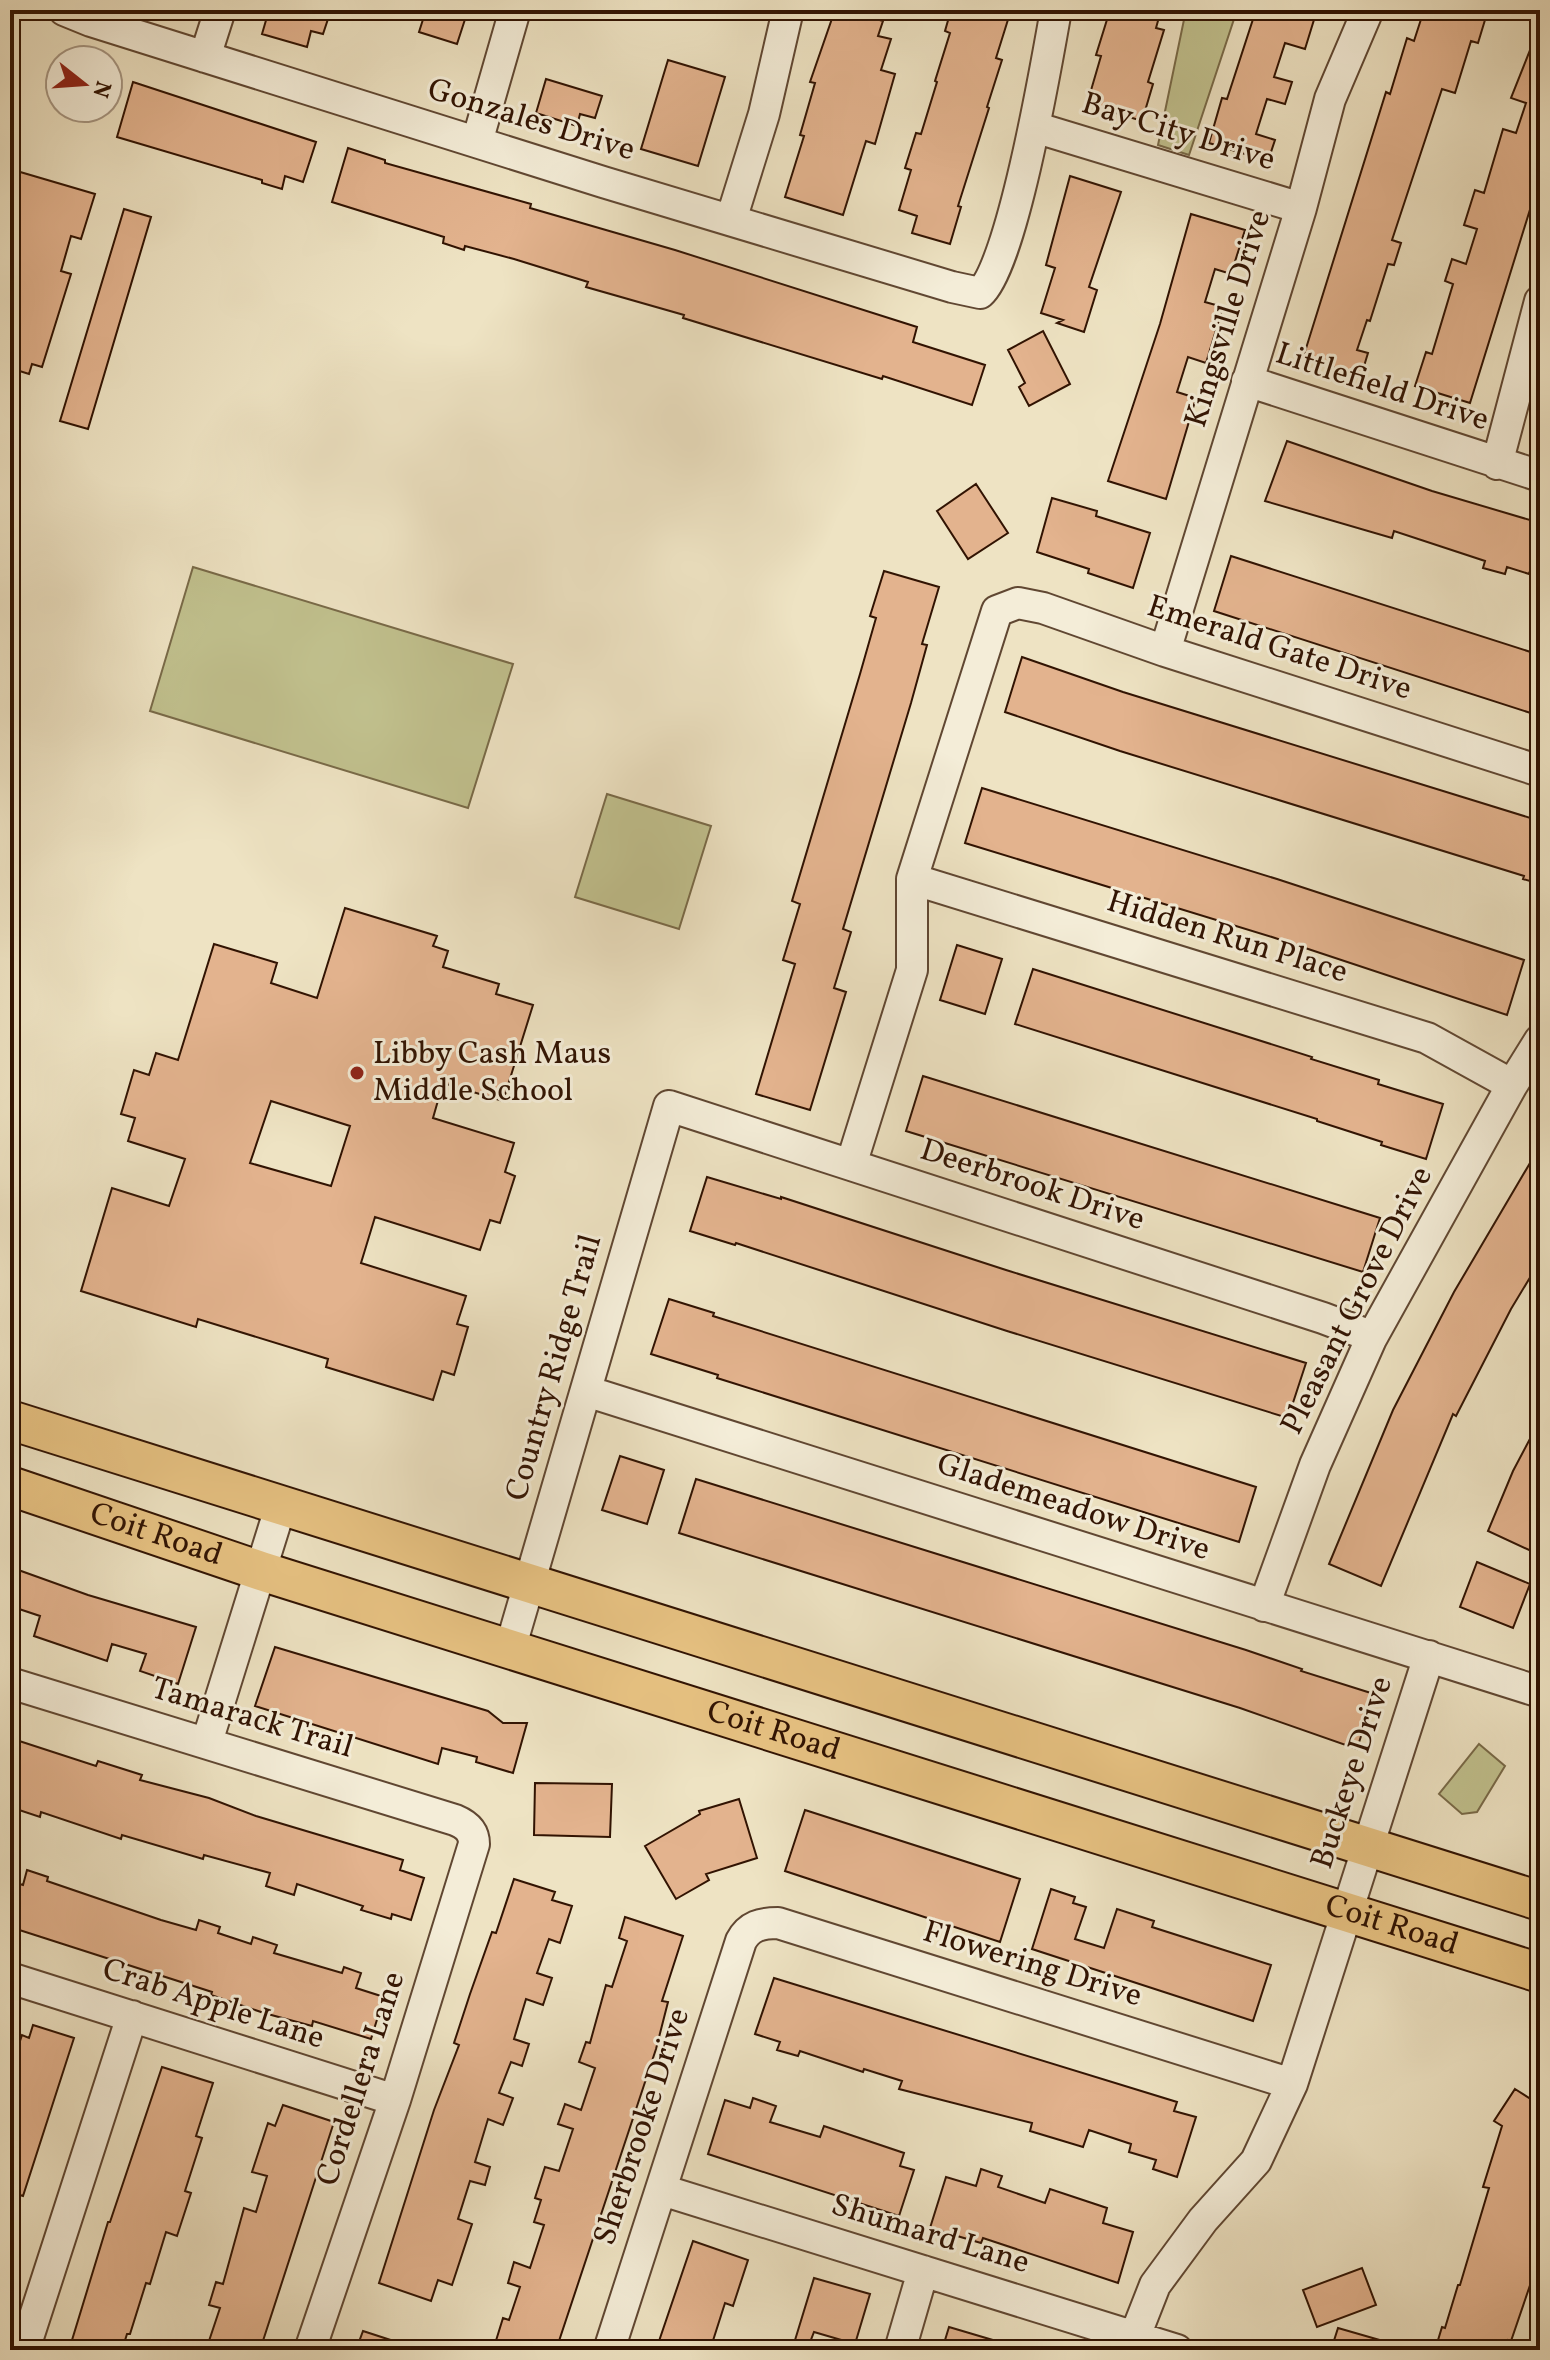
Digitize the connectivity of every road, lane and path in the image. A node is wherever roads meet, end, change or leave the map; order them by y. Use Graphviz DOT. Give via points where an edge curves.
graph roads {
  1 [pos="64,10"];
  2 [pos="220,10"];
  3 [pos="515,10"];
  4 [pos="788,10"];
  5 [pos="1056,10"];
  6 [pos="1368,10"];
  7 [pos="205,57"];
  8 [pos="1034,127"];
  9 [pos="477,142"];
  10 [pos="1301,208"];
  11 [pos="731,220"];
  12 [pos="1540,301"];
  13 [pos="1247,381"];
  14 [pos="1497,464"];
  15 [pos="1540,476"];
  16 [pos="1165,651"];
  17 [pos="1540,771"];
  18 [pos="912,879"];
  19 [pos="1540,1040"];
  20 [pos="1512,1085"];
  21 [pos="669,1106"];
  22 [pos="851,1165"];
  23 [pos="1371,1339"];
  24 [pos="586,1391"];
  25 [pos="10,1420"];
  26 [pos="10,1486"];
  27 [pos="281,1505"];
  28 [pos="261,1571"];
  29 [pos="529,1585"];
  30 [pos="1264,1606"];
  31 [pos="510,1649"];
  32 [pos="1429,1656"];
  33 [pos="10,1683"];
  34 [pos="1540,1692"];
  35 [pos="207,1742"];
  36 [pos="470,1829"];
  37 [pos="1367,1846"];
  38 [pos="1540,1901"];
  39 [pos="1345,1913"];
  40 [pos="751,1929"];
  41 [pos="1540,1973"];
  42 [pos="10,1978"];
  43 [pos="132,2016"];
  44 [pos="1292,2084"];
  45 [pos="395,2100"];
  46 [pos="662,2190"];
  47 [pos="923,2271"];
  48 [pos="1135,2336"];
  49 [pos="24,2350"];
  50 [pos="310,2350"];
  51 [pos="609,2350"];
  52 [pos="900,2350"];
  53 [pos="1177,2350"];
  1 -- 7 [label="street, Gonzales Drive"];
  2 -- 7 [label="street"];
  3 -- 9 [label="street"];
  4 -- 11 [label="street" via="764,114"];
  5 -- 8 [label="street"];
  6 -- 10 [label="street, Kingsville Drive" via="1330,99"];
  7 -- 9 [label="street, Gonzales Drive"];
  8 -- 10 [label="street, Bay City Drive"];
  8 -- 11 [label="street, Gonzales Drive" via="997,266 980,293"];
  9 -- 11 [label="street, Gonzales Drive"];
  10 -- 13 [label="street, Kingsville Drive"];
  12 -- 14 [label="street"];
  13 -- 14 [label="street, Littlefield Drive"];
  13 -- 16 [label="street, Kingsville Drive"];
  14 -- 15 [label="street, Littlefield Drive"];
  16 -- 17 [label="street, Emerald Gate Drive"];
  16 -- 18 [label="street, Emerald Gate Drive" via="1025,603 997,611"];
  18 -- 20 [label="street, Hidden Run Place" via="1427,1038"];
  18 -- 22 [label="street" via="912,970"];
  19 -- 20 [label="street, Pleasant Grove Drive"];
  20 -- 23 [label="street, Pleasant Grove Drive"];
  21 -- 22 [label="street, Deerbrook Drive"];
  21 -- 24 [label="street, Country Ridge Trail"];
  22 -- 23 [label="street, Deerbrook Drive" via="1323,1318"];
  23 -- 30 [label="street, Pleasant Grove Drive" via="1315,1465"];
  24 -- 29 [label="street, Country Ridge Trail"];
  24 -- 30 [label="street, Glademeadow Drive"];
  25 -- 27 [label="main road, Coit Road"];
  26 -- 28 [label="main road, Coit Road"];
  27 -- 28 [label="street"];
  27 -- 29 [label="main road, Coit Road"];
  28 -- 31 [label="main road, Coit Road"];
  28 -- 35 [label="street"];
  29 -- 31 [label="street, Country Ridge Trail"];
  29 -- 37 [label="main road, Coit Road"];
  30 -- 32 [label="street, Glademeadow Drive"];
  31 -- 39 [label="main road, Coit Road"];
  32 -- 34 [label="street, Glademeadow Drive"];
  32 -- 37 [label="street, Buckeye Drive"];
  33 -- 35 [label="street, Tamarack Trail"];
  35 -- 36 [label="street, Tamarack Trail"];
  36 -- 45 [label="street, Cordellera Lane" via="474,1844"];
  37 -- 38 [label="main road, Coit Road"];
  37 -- 39 [label="street, Buckeye Drive"];
  39 -- 41 [label="main road, Coit Road"];
  39 -- 44 [label="street, Buckeye Drive"];
  40 -- 44 [label="street, Flowering Drive" via="778,1923"];
  40 -- 46 [label="street, Sherbrooke Drive" via="741,1941"];
  42 -- 43 [label="street, Crab Apple Lane"];
  43 -- 45 [label="street, Crab Apple Lane"];
  43 -- 49 [label="street"];
  44 -- 48 [label="street, Buckeye Drive" via="1256,2161 1155,2285"];
  45 -- 50 [label="street, Cordellera Lane"];
  46 -- 47 [label="street, Shumard Lane"];
  46 -- 51 [label="street, Sherbrooke Drive"];
  47 -- 48 [label="street, Shumard Lane"];
  47 -- 52 [label="street"];
  48 -- 53 [label="street, Shumard Lane"];
}
